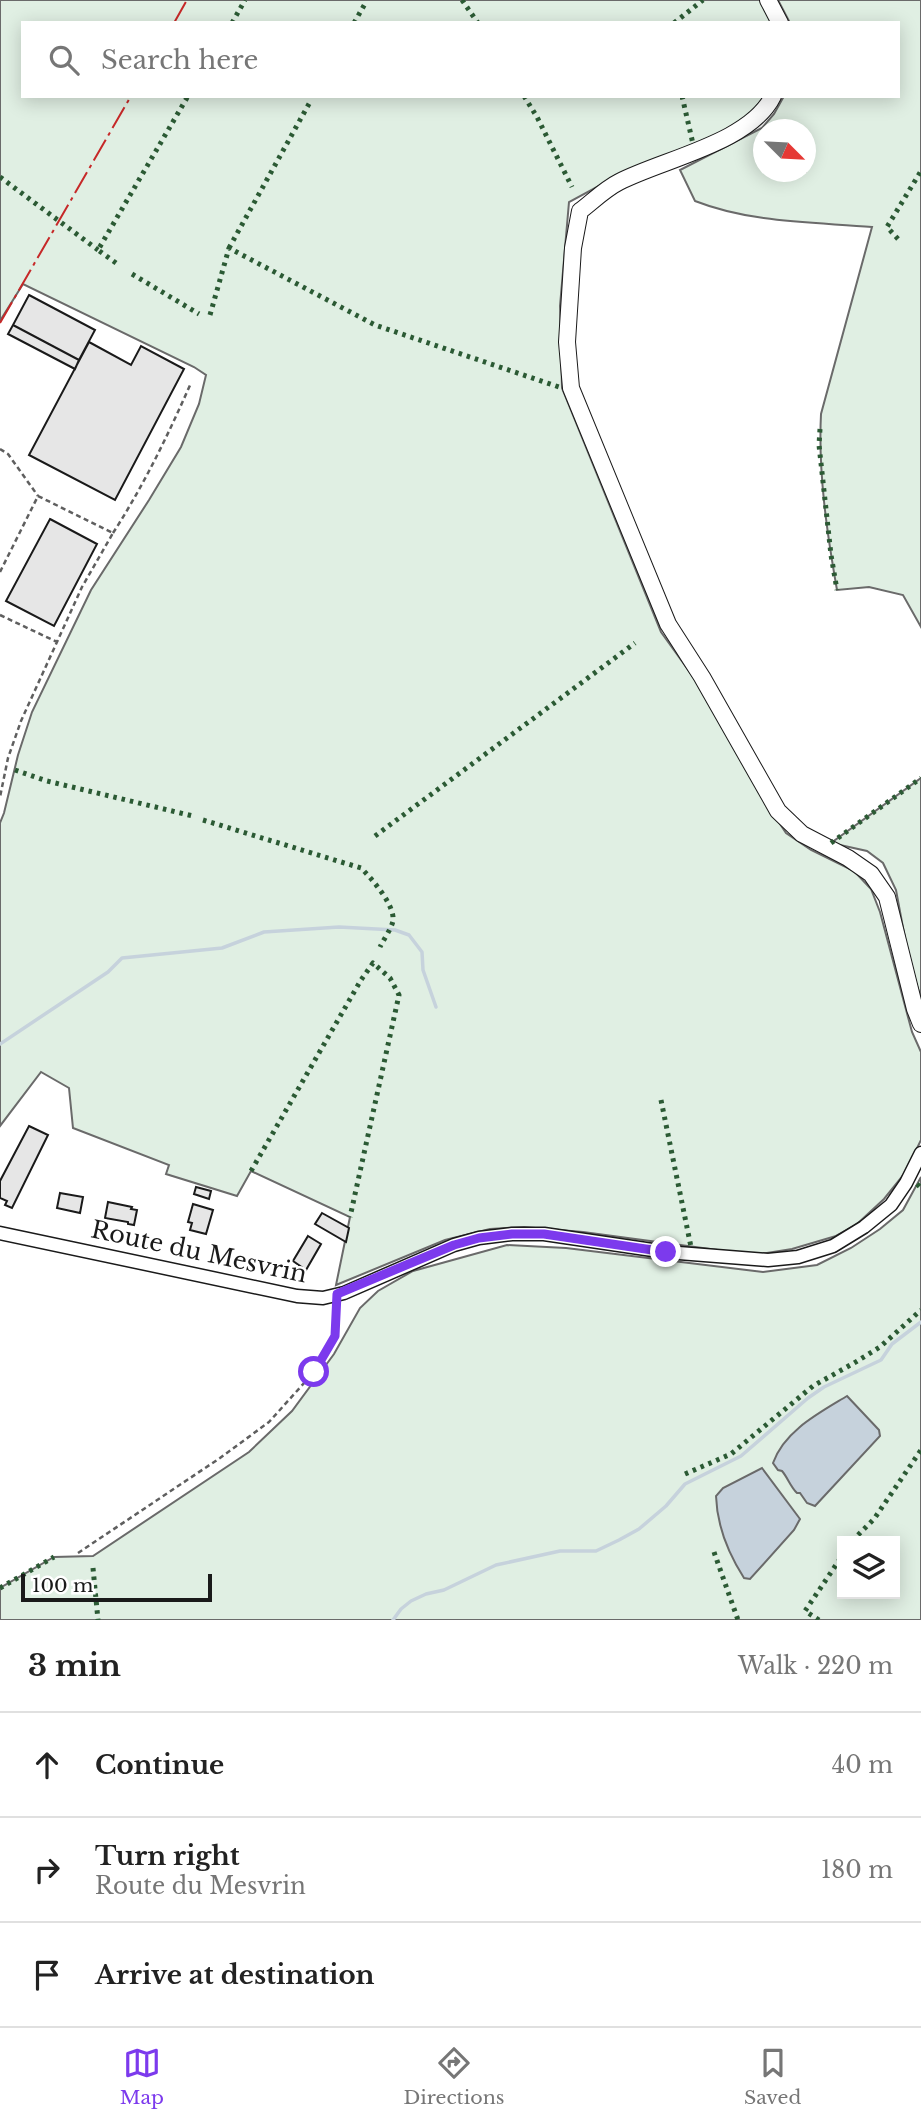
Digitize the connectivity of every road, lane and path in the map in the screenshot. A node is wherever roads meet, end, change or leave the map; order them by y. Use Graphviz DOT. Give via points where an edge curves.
graph roads {
  1 [pos="768,0"];
  2 [pos="779,21"];
  3 [pos="772,98"];
  4 [pos="191,383"];
  5 [pos="0,449"];
  6 [pos="38,496"];
  7 [pos="113,533"];
  8 [pos="0,572"];
  9 [pos="0,615"];
  10 [pos="57,642"];
  11 [pos="0,797"];
  12 [pos="921,1024"];
  13 [pos="921,1153"];
  14 [pos="0,1233"];
  15 [pos="337,1294"];
  16 [pos="78,1553"];
  1 -- 2 [label="street"];
  3 -- 12 [label="street" via="747,126 618,183 580,212 567,342 570,388 668,624 778,811 802,834 871,874 887,897"];
  4 -- 7 [label="path" via="160,452"];
  5 -- 6 [label="path"];
  6 -- 7 [label="path"];
  6 -- 8 [label="path"];
  7 -- 10 [label="path"];
  9 -- 10 [label="path"];
  10 -- 11 [label="path" via="21,721"];
  13 -- 15 [label="street, Route du Mesvrin" via="891,1205 834,1246 798,1257 768,1261 512,1234 454,1245"];
  14 -- 15 [label="street, Route du Mesvrin" via="297,1296"];
  15 -- 16 [label="path" via="335,1336 314,1372 269,1422"];
}
